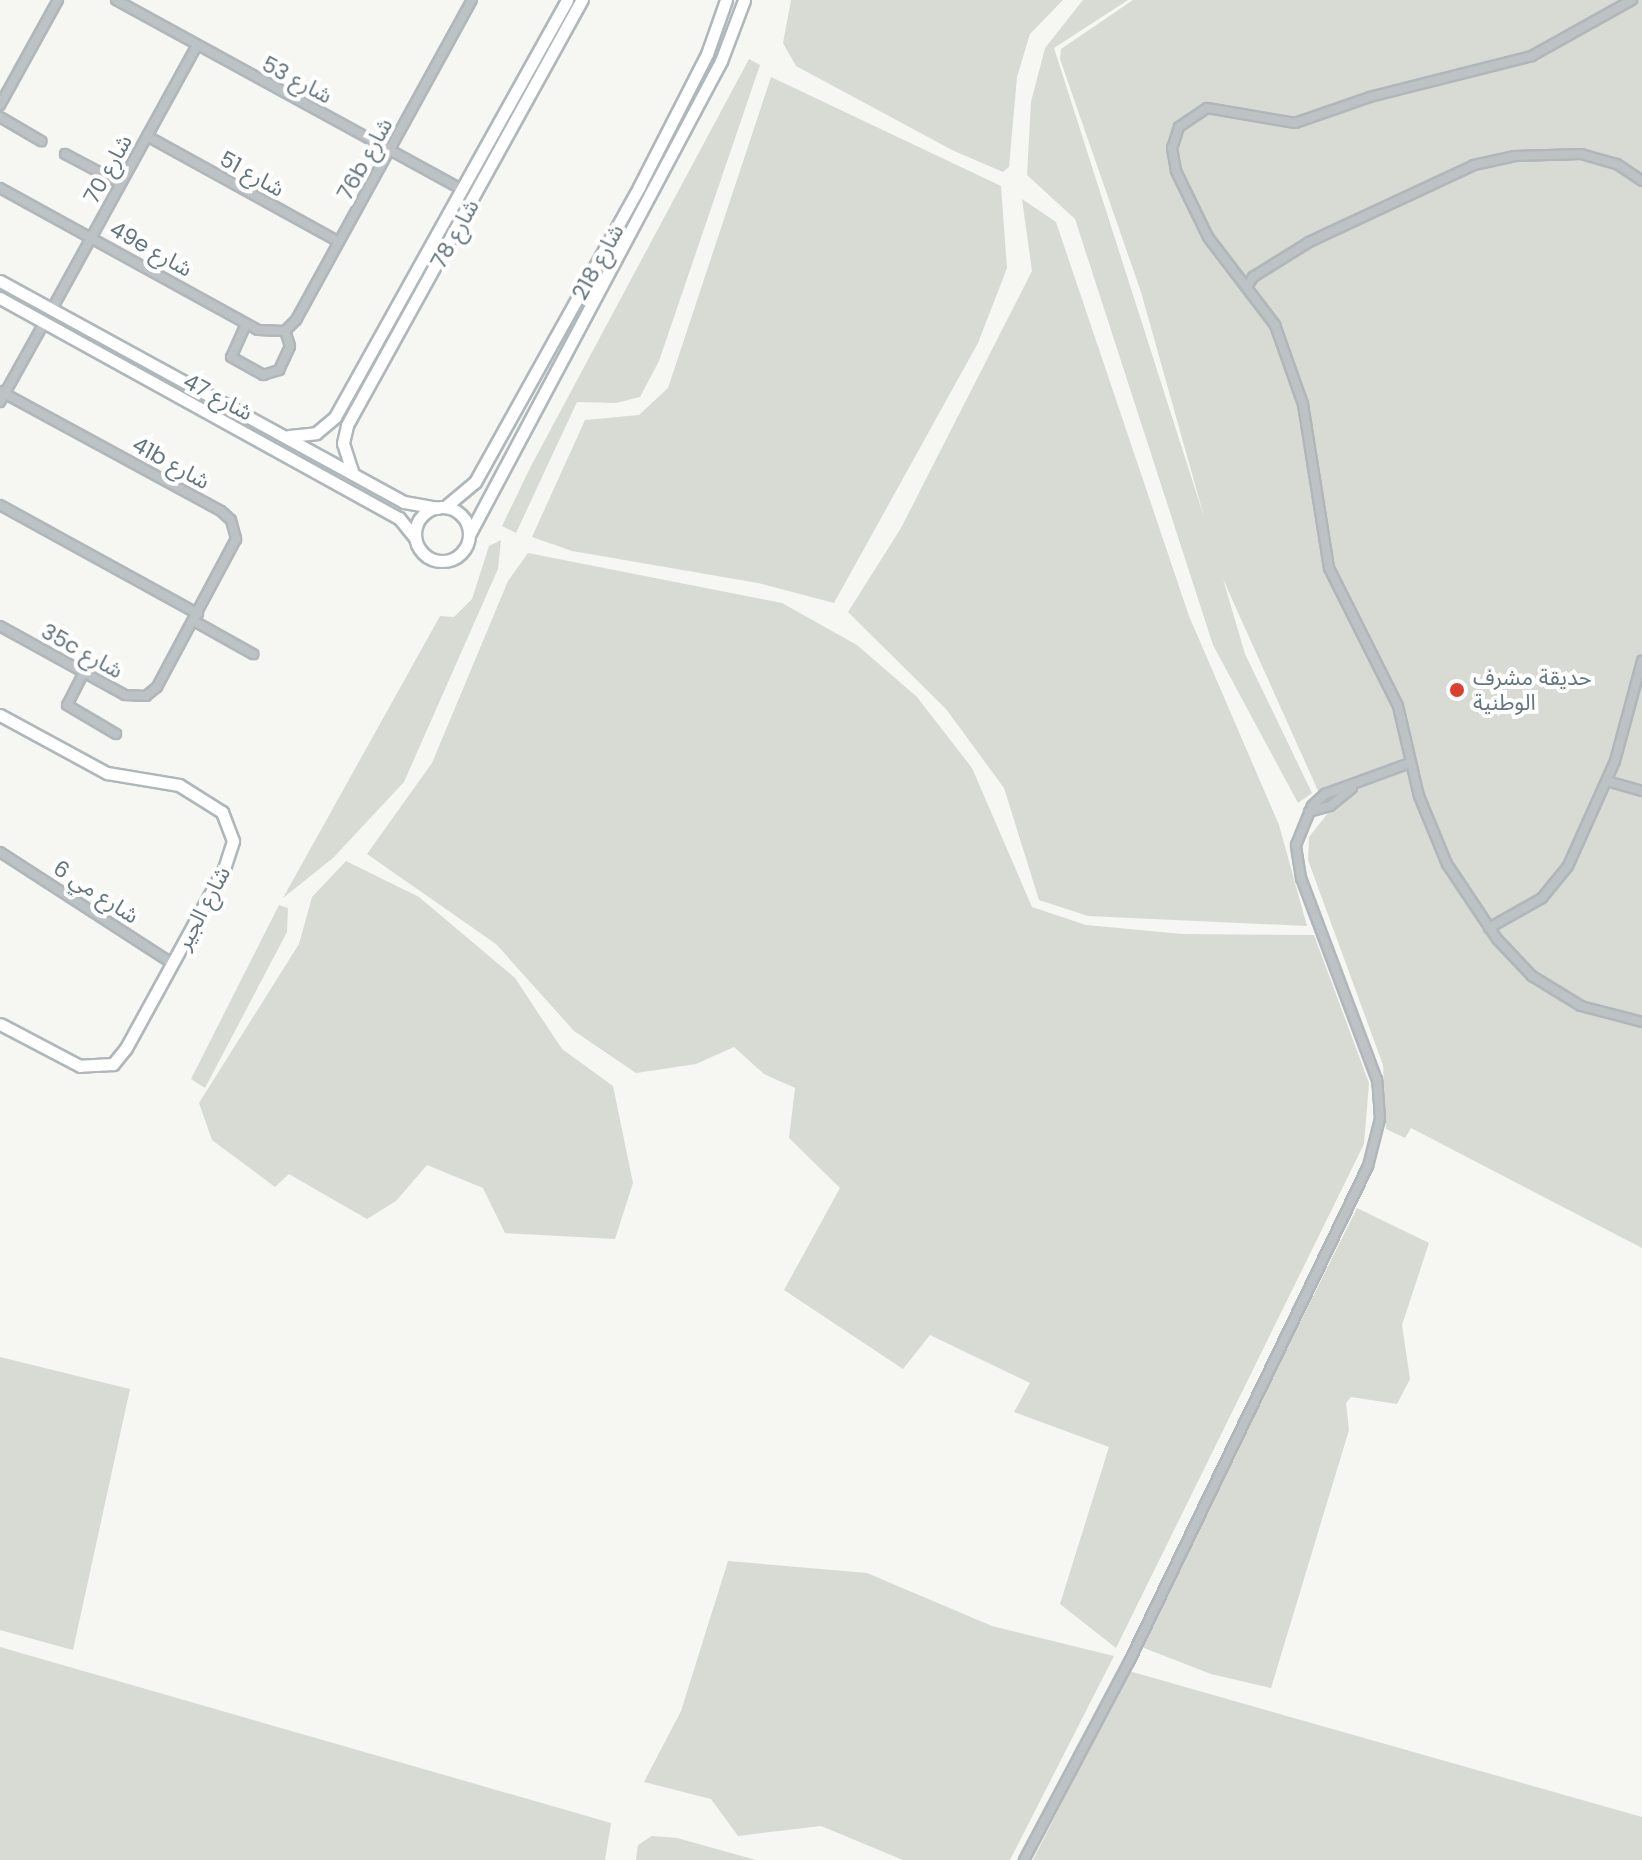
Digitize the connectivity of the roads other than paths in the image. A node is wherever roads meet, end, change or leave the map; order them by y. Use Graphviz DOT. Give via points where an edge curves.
graph roads {
  1 [pos="58,0"];
  2 [pos="116,0"];
  3 [pos="472,0"];
  4 [pos="567,0"];
  5 [pos="582,0"];
  6 [pos="726,0"];
  7 [pos="744,0"];
  8 [pos="1632,0"];
  9 [pos="544,42"];
  10 [pos="196,47"];
  11 [pos="528,101"];
  12 [pos="0,105"];
  13 [pos="0,117"];
  14 [pos="147,136"];
  15 [pos="490,140"];
  16 [pos="41,141"];
  17 [pos="391,150"];
  18 [pos="65,154"];
  19 [pos="486,178"];
  20 [pos="1642,181"];
  21 [pos="120,183"];
  22 [pos="0,188"];
  23 [pos="463,190"];
  24 [pos="91,236"];
  25 [pos="339,242"];
  26 [pos="0,281"];
  27 [pos="1247,287"];
  28 [pos="0,298"];
  29 [pos="52,309"];
  30 [pos="44,323"];
  31 [pos="246,324"];
  32 [pos="285,331"];
  33 [pos="2,395"];
  34 [pos="289,436"];
  35 [pos="352,471"];
  36 [pos="0,505"];
  37 [pos="441,508"];
  38 [pos="469,535"];
  39 [pos="415,538"];
  40 [pos="196,617"];
  41 [pos="0,626"];
  42 [pos="253,654"];
  43 [pos="1642,661"];
  44 [pos="84,672"];
  45 [pos="0,715"];
  46 [pos="116,734"];
  47 [pos="1410,763"];
  48 [pos="1607,781"];
  49 [pos="1642,791"];
  50 [pos="0,852"];
  51 [pos="1489,928"];
  52 [pos="173,964"];
  53 [pos="0,1016"];
  54 [pos="1642,1022"];
  55 [pos="0,1024"];
  56 [pos="126,1048"];
  57 [pos="1024,1860"];
  1 -- 12 [label="street"];
  2 -- 10 [label="street, شارع 53"];
  3 -- 17 [label="street, 76b شارع"];
  4 -- 9 [label="street, شارع 78"];
  5 -- 11 [label="street, شارع 78"];
  6 -- 37 [label="street, شارع 218" via="707,54 634,197 475,482"];
  7 -- 38 [label="street" via="721,61"];
  8 -- 27 [label="street" via="1532,56 1358,100 1304,121 1280,123 1218,107 1186,118 1174,137 1176,171 1208,237"];
  9 -- 11 [label="street" via="522,94"];
  9 -- 15 [label="street, شارع 78"];
  10 -- 14 [label="street, شارع 70"];
  10 -- 17 [label="street, شارع 53"];
  11 -- 19 [label="street, شارع 78"];
  13 -- 16 [label="street"];
  14 -- 21 [label="street, شارع 70"];
  14 -- 25 [label="street, شارع 51"];
  15 -- 19 [label="street" via="496,145"];
  15 -- 23 [label="street, شارع 78"];
  17 -- 23 [label="street, شارع 53"];
  17 -- 25 [label="street, 76b شارع"];
  18 -- 21 [label="street"];
  19 -- 35 [label="street, شارع 78" via="347,425 343,443"];
  20 -- 27 [label="street" via="1617,164 1581,154 1515,156 1474,165 1309,242 1253,277"];
  21 -- 24 [label="street, شارع 70"];
  22 -- 24 [label="street, 49e شارع"];
  23 -- 34 [label="street, شارع 78" via="335,417 316,433"];
  24 -- 29 [label="street, شارع 70"];
  24 -- 31 [label="street, 49e شارع"];
  25 -- 32 [label="street, 76b شارع"];
  26 -- 29 [label="street, شارع 47"];
  27 -- 47 [label="street" via="1272,319 1299,389 1329,568 1398,706"];
  28 -- 30 [label="street, شارع 47"];
  29 -- 34 [label="street, شارع 47"];
  30 -- 33 [label="street"];
  30 -- 39 [label="street, شارع 47" via="399,518"];
  31 -- 32 [label="street, 49e شارع" via="268,333"];
  31 -- 32 [label="street" via="231,357 263,375 279,370 290,346"];
  33 -- 40 [label="street, 41b شارع" via="231,520 235,546"];
  34 -- 35 [label="street, شارع 47"];
  35 -- 37 [label="street, شارع 47" via="404,502"];
  36 -- 40 [label="street"];
  37 -- 38 [label="street" via="460,514"];
  37 -- 39 [label="street" via="422,516"];
  38 -- 39 [label="street" via="464,550 443,561 422,552"];
  40 -- 42 [label="street"];
  40 -- 44 [label="street, 35c شارع" via="157,687 146,696 132,697"];
  41 -- 44 [label="street, 35c شارع"];
  43 -- 48 [label="street"];
  44 -- 46 [label="street" via="67,705"];
  45 -- 52 [label="street, شارع الجير" via="99,769 172,782 222,812 231,830 232,851"];
  47 -- 51 [label="street" via="1440,849"];
  47 -- 57 [label="street" via="1325,794 1309,812 1297,839 1297,865 1373,1067 1380,1106 1374,1149 1347,1216 1129,1662"];
  48 -- 49 [label="street"];
  48 -- 51 [label="street" via="1561,878 1533,905"];
  50 -- 52 [label="street, شارع مي 6"];
  51 -- 54 [label="street" via="1523,967 1555,992 1595,1012"];
  52 -- 56 [label="street, شارع الجير"];
  53 -- 56 [label="street" via="80,1059 104,1060"];
  55 -- 56 [label="street" via="88,1068 113,1064"];
}
